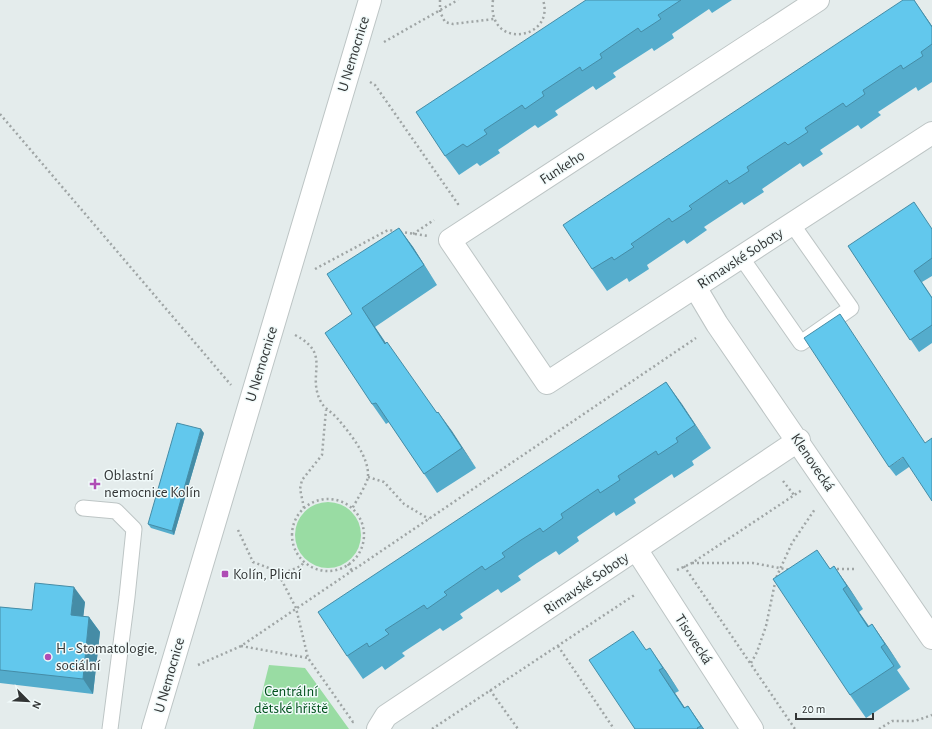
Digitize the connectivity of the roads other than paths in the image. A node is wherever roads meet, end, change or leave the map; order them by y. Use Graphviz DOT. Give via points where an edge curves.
graph roads {
  1 [pos="370,0"];
  2 [pos="818,0"];
  3 [pos="932,132"];
  4 [pos="792,224"];
  5 [pos="741,257"];
  6 [pos="695,287"];
  7 [pos="547,383"];
  8 [pos="799,440"];
  9 [pos="83,508"];
  10 [pos="636,549"];
  11 [pos="932,638"];
  12 [pos="110,729"];
  13 [pos="153,729"];
  14 [pos="378,729"];
  15 [pos="752,729"];
  1 -- 13 [label="street, U Nemocnice"];
  2 -- 7 [label="street, Funkeho" via="450,240"];
  3 -- 4 [label="street, Rimavské Soboty"];
  4 -- 5 [label="street, Rimavské Soboty"];
  4 -- 5 [label="lane" via="851,308 801,343"];
  5 -- 6 [label="street, Rimavské Soboty"];
  6 -- 7 [label="street, Rimavské Soboty"];
  6 -- 8 [label="street, Klenovecká" via="717,324"];
  8 -- 10 [label="street, Rimavské Soboty"];
  8 -- 11 [label="street, Klenovecká"];
  9 -- 12 [label="lane" via="116,511 134,529"];
  10 -- 14 [label="street, Rimavské Soboty" via="386,716"];
  10 -- 15 [label="street, Tisovecká"];
}
